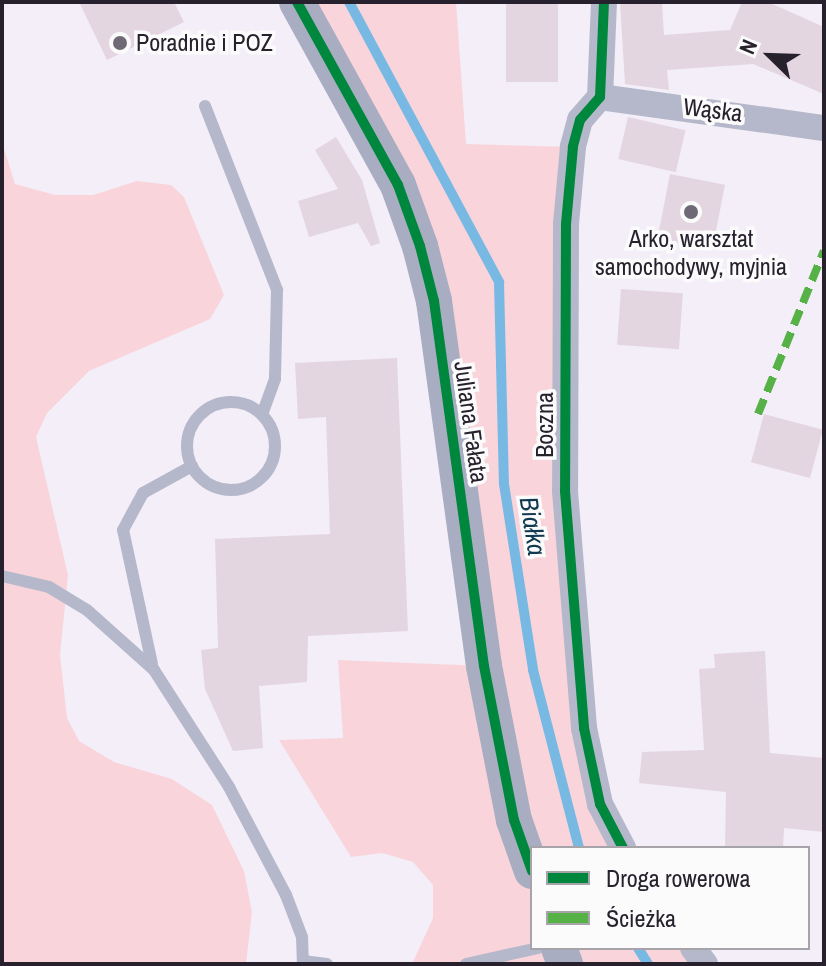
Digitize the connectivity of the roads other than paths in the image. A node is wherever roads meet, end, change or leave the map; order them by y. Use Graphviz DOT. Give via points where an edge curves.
graph roads {
  1 [pos="297,2"];
  2 [pos="604,2"];
  3 [pos="600,97"];
  4 [pos="205,106"];
  5 [pos="824,128"];
  6 [pos="262,414"];
  7 [pos="192,466"];
  8 [pos="6,576"];
  9 [pos="154,670"];
  10 [pos="622,846"];
  11 [pos="530,865"];
  12 [pos="530,950"];
  13 [pos="303,962"];
  14 [pos="327,964"];
  15 [pos="466,964"];
  1 -- 11 [label="street, Juliana Fałata" via="398,185 420,246 434,301 484,666 514,820"];
  2 -- 3 [label="street"];
  3 -- 5 [label="street, Wąska"];
  3 -- 10 [label="street, Boczna" via="580,120 566,224 565,491 584,728 600,804"];
  4 -- 6 [label="lane" via="277,290 279,348"];
  6 -- 7 [label="lane" via="238,402 208,408 189,433"];
  6 -- 7 [label="lane" via="275,439 275,455 253,484 214,486"];
  7 -- 9 [label="lane" via="143,493 123,530"];
  8 -- 9 [label="lane" via="87,610"];
  9 -- 13 [label="lane" via="229,787 286,895 302,937"];
  12 -- 15 [label="lane"];
  13 -- 14 [label="lane"];
}
